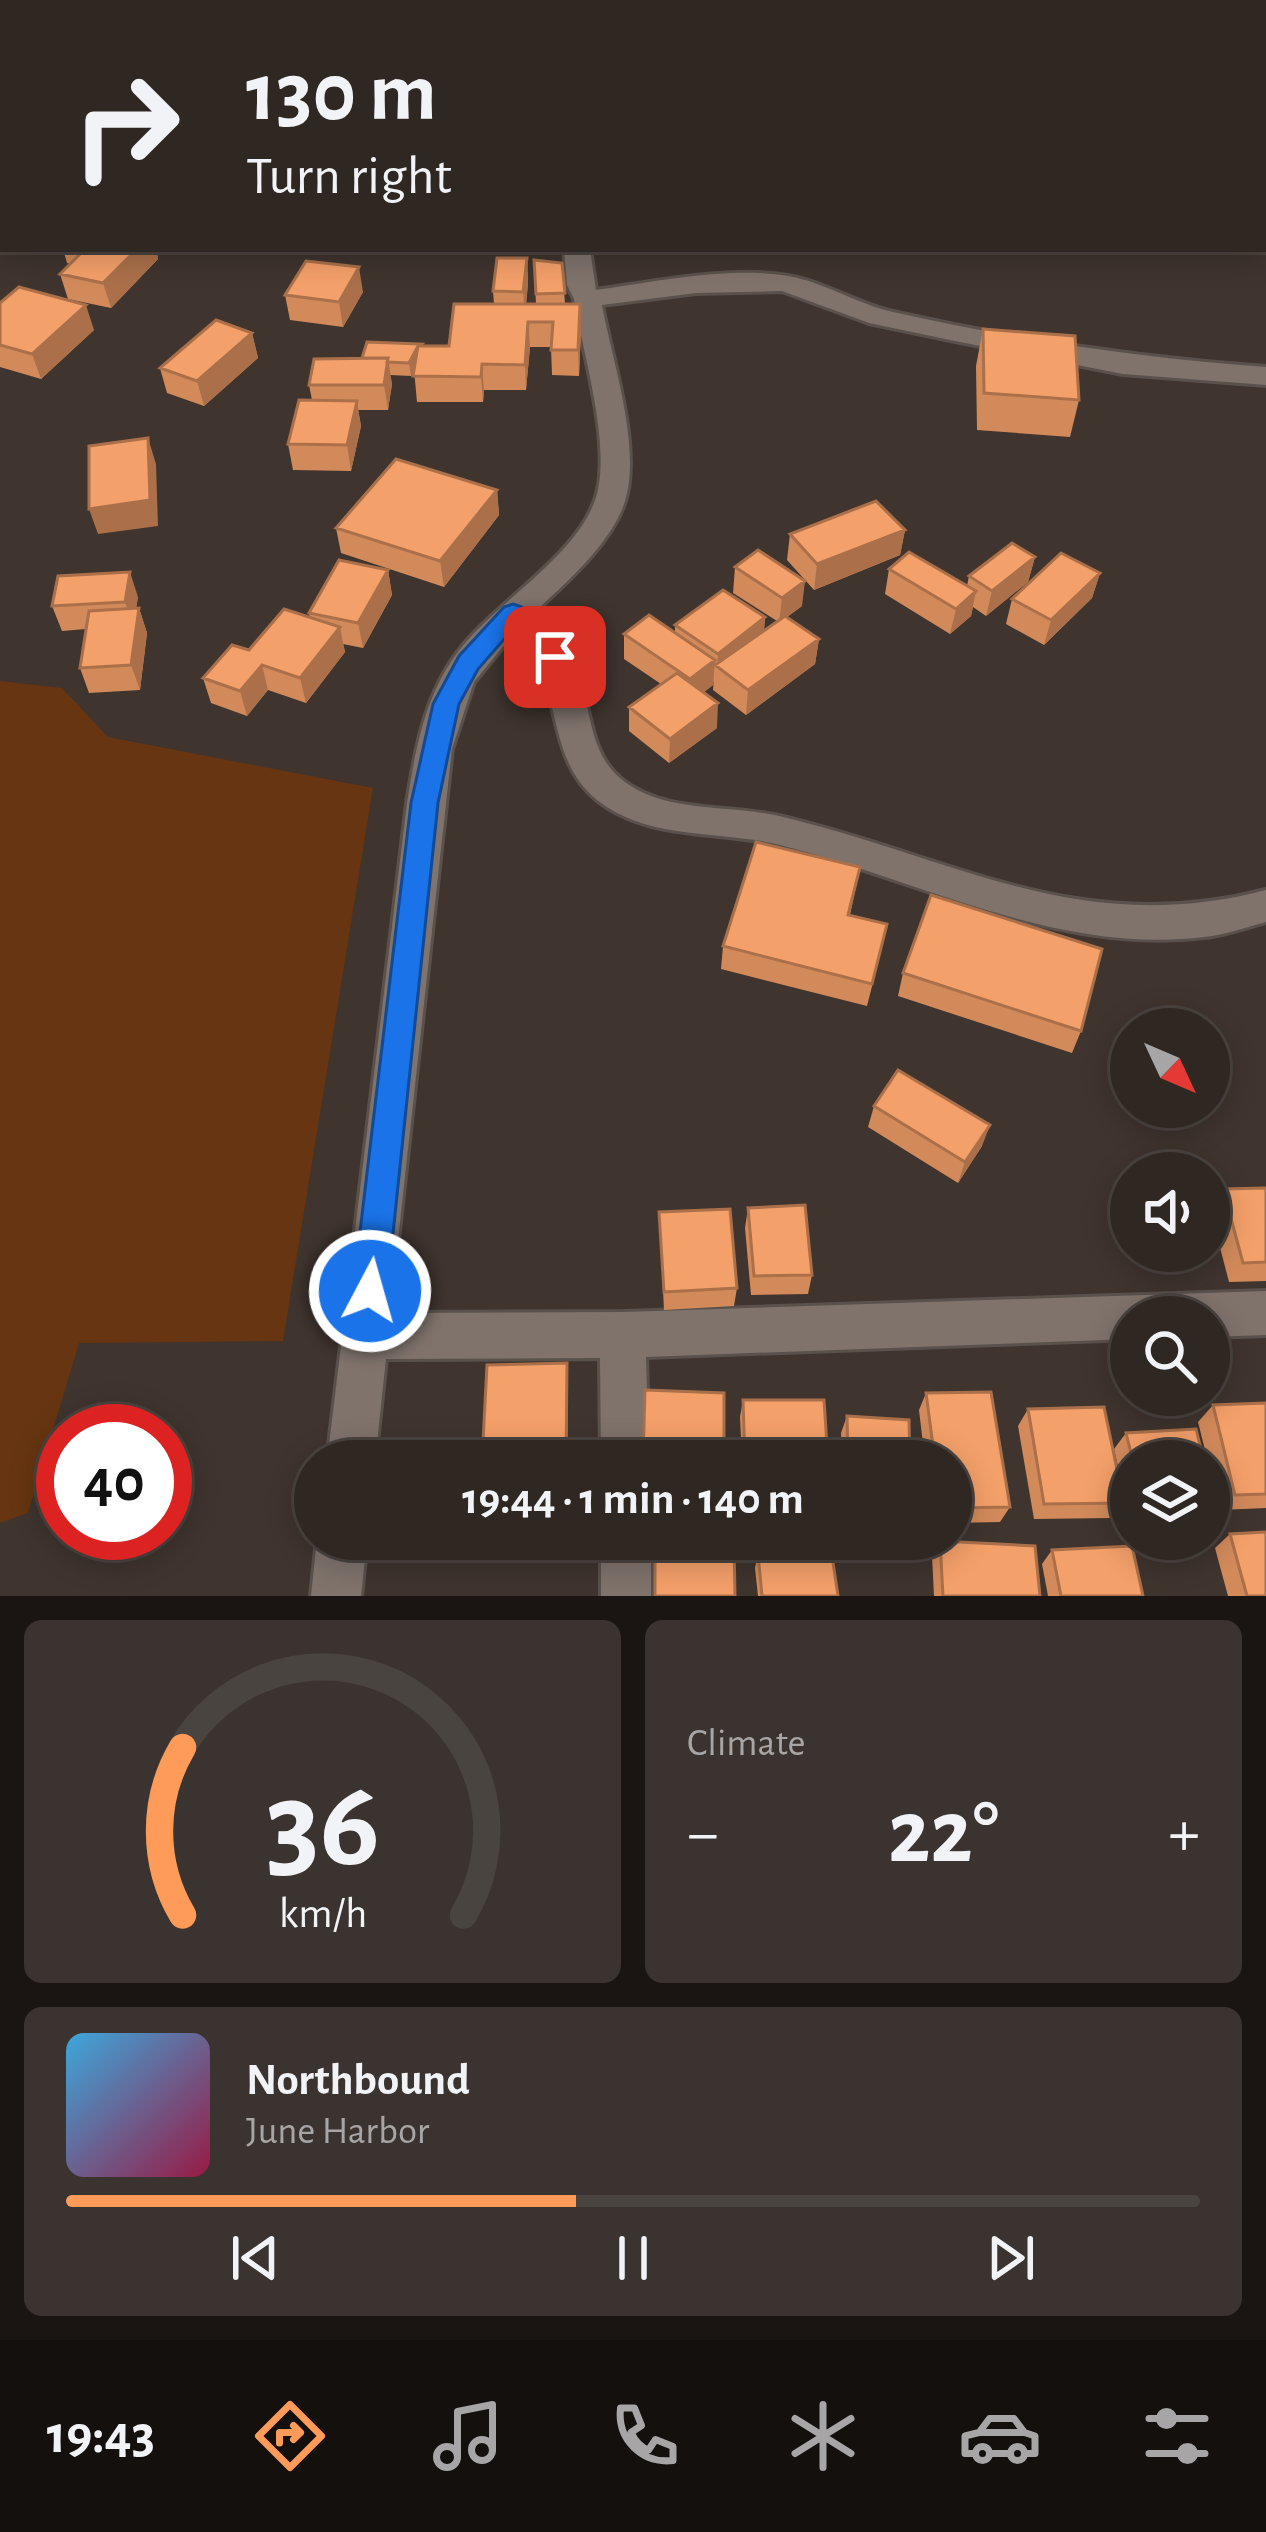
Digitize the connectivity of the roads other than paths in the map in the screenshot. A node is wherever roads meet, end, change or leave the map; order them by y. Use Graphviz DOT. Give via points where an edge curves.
graph roads {
  1 [pos="577,252"];
  2 [pos="587,299"];
  3 [pos="1266,376"];
  4 [pos="513,613"];
  5 [pos="1266,906"];
  6 [pos="1266,1313"];
  7 [pos="1230,1314"];
  8 [pos="1110,1318"];
  9 [pos="623,1335"];
  10 [pos="364,1336"];
  11 [pos="352,1440"];
  12 [pos="625,1440"];
  13 [pos="340,1560"];
  14 [pos="626,1560"];
  15 [pos="336,1596"];
  16 [pos="626,1596"];
  1 -- 2 [label="street"];
  2 -- 3 [label="street" via="785,283 879,317 955,333 1123,365"];
  2 -- 4 [label="street" via="613,492 591,532"];
  4 -- 5 [label="street" via="555,657 581,759 632,804 790,833 1072,916 1183,922"];
  4 -- 10 [label="street" via="468,663 446,704 431,761"];
  6 -- 7 [label="street"];
  8 -- 9 [label="street"];
  9 -- 10 [label="street"];
  9 -- 12 [label="street"];
  10 -- 11 [label="street"];
  13 -- 15 [label="street"];
  14 -- 16 [label="street"];
}
